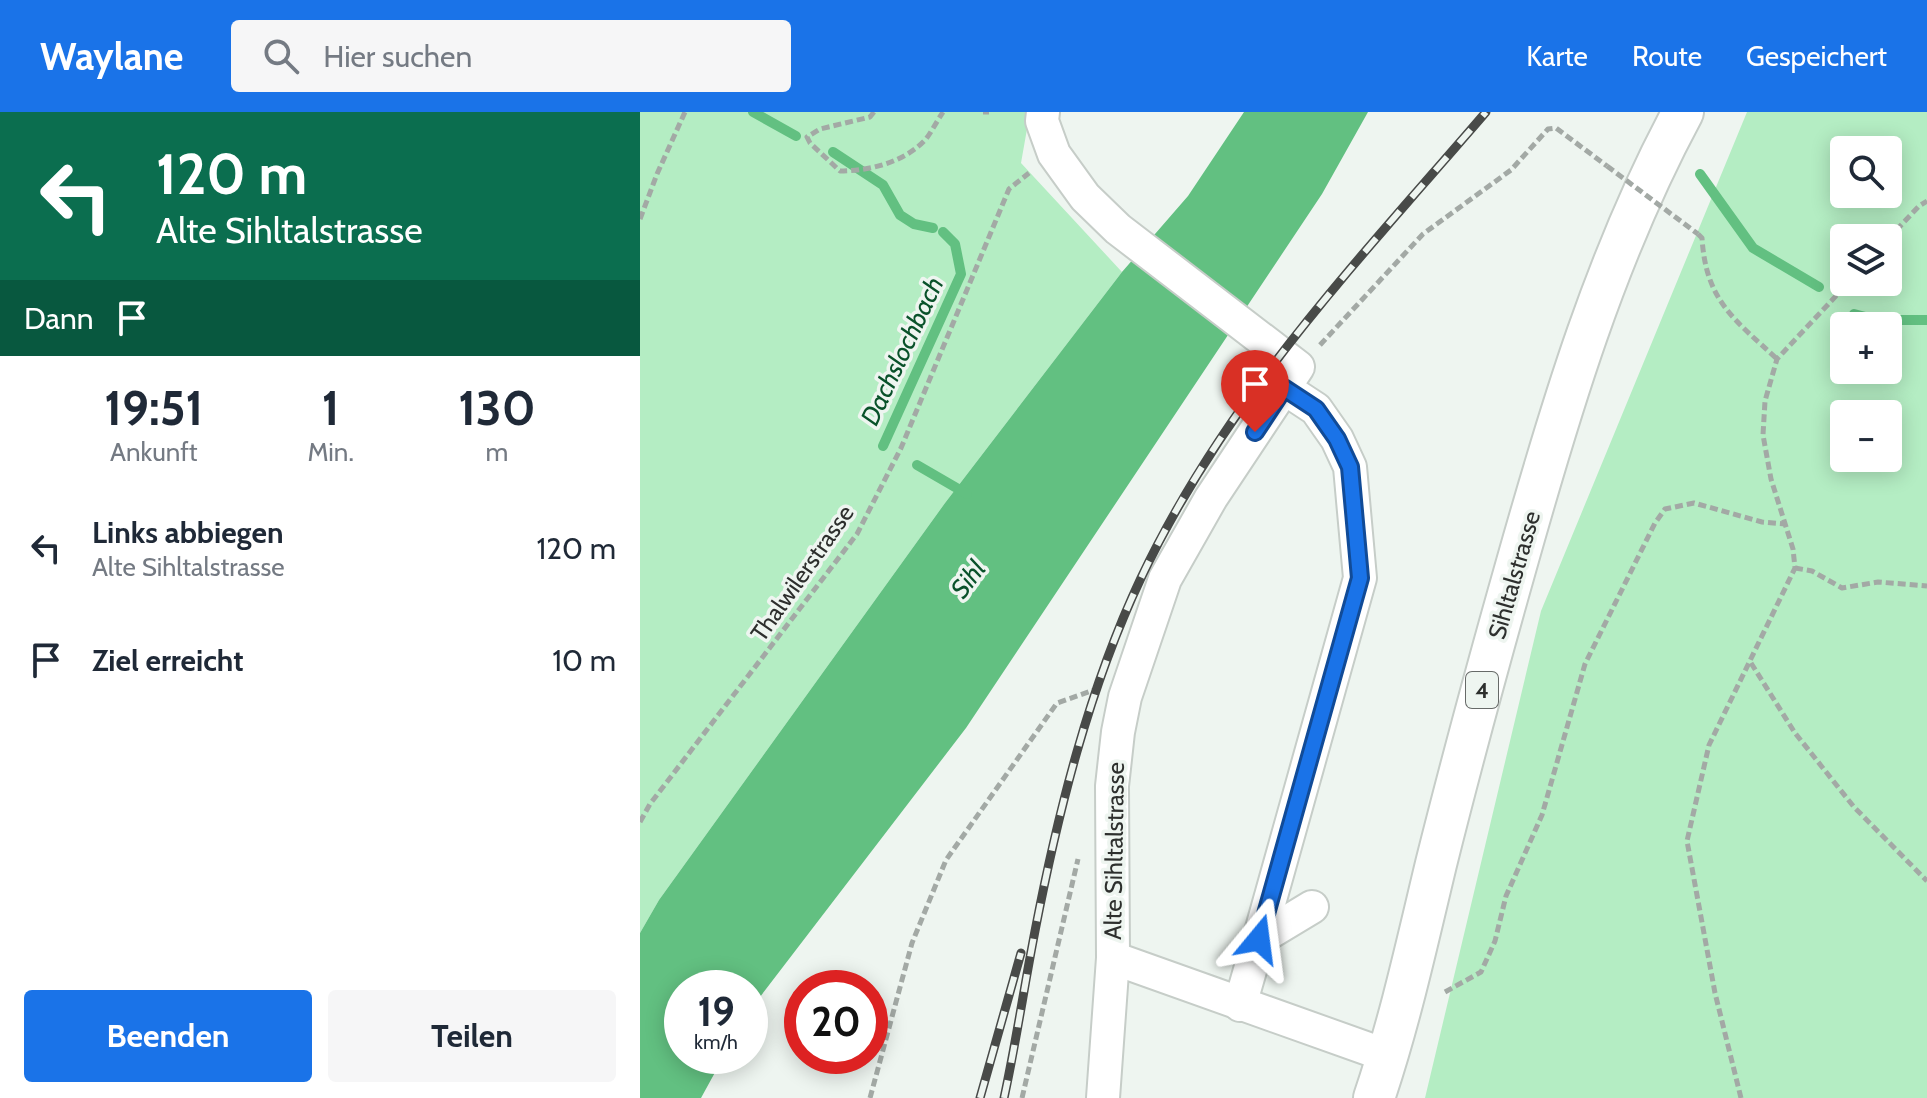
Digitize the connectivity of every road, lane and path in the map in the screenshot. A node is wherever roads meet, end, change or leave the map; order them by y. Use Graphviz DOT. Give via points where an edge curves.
graph roads {
  1 [pos="685,112"];
  2 [pos="874,112"];
  3 [pos="943,112"];
  4 [pos="1043,112"];
  5 [pos="1683,112"];
  6 [pos="1009,189"];
  7 [pos="1927,201"];
  8 [pos="1919,206"];
  9 [pos="1927,208"];
  10 [pos="640,219"];
  11 [pos="1902,224"];
  12 [pos="1836,296"];
  13 [pos="1777,359"];
  14 [pos="1291,377"];
  15 [pos="1785,524"];
  16 [pos="1795,568"];
  17 [pos="1927,586"];
  18 [pos="1751,662"];
  19 [pos="1125,697"];
  20 [pos="640,822"];
  21 [pos="1079,856"];
  22 [pos="1927,881"];
  23 [pos="1312,907"];
  24 [pos="1259,939"];
  25 [pos="1113,958"];
  26 [pos="1445,992"];
  27 [pos="1240,1005"];
  28 [pos="1388,1056"];
  29 [pos="870,1098"];
  30 [pos="1022,1098"];
  31 [pos="1103,1098"];
  32 [pos="1374,1098"];
  33 [pos="1741,1098"];
  1 -- 10 [label="path"];
  2 -- 3 [label="path" via="807,137 840,171 865,171 900,158 925,140"];
  4 -- 14 [label="street" via="1054,154 1085,197 1118,229 1256,333"];
  5 -- 28 [label="main road, Sihltalstrasse / 4" via="1617,251 1546,458"];
  6 -- 20 [label="path, Thalwilerstrasse" via="901,448 857,534"];
  7 -- 8 [label="path"];
  8 -- 9 [label="path"];
  8 -- 11 [label="path"];
  12 -- 13 [label="path"];
  13 -- 14 [label="path, bridge" via="1720,304 1708,281 1702,238 1556,128 1548,129 1511,170 1423,234"];
  13 -- 15 [label="path" via="1765,401 1763,435"];
  14 -- 19 [label="street, Alte Sihltalstrasse" via="1165,579"];
  14 -- 24 [label="street" via="1337,439 1350,467 1360,578"];
  15 -- 16 [label="path"];
  15 -- 26 [label="path" via="1694,503 1665,509 1585,664 1542,815 1506,896 1481,972"];
  16 -- 17 [label="path" via="1842,588 1878,582"];
  16 -- 18 [label="path"];
  18 -- 22 [label="path" via="1795,733 1854,807"];
  18 -- 33 [label="path" via="1709,745 1687,841"];
  19 -- 25 [label="street, Alte Sihltalstrasse" via="1112,786"];
  19 -- 29 [label="path" via="1097,688 1057,703 946,860 912,943"];
  21 -- 30 [label="path"];
  23 -- 24 [label="street"];
  24 -- 27 [label="street"];
  25 -- 27 [label="street"];
  25 -- 31 [label="street, Alte Sihltalstrasse"];
  27 -- 28 [label="street"];
  28 -- 32 [label="main road, Sihltalstrasse / 4"];
}
